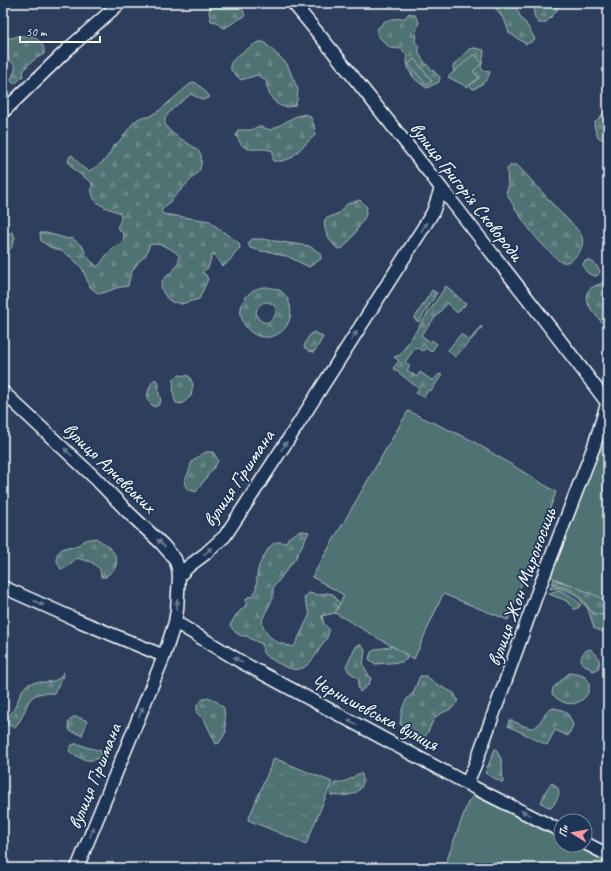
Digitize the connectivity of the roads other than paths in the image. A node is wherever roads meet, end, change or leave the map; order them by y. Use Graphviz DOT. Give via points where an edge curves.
graph roads {
  1 [pos="120,3"];
  2 [pos="293,3"];
  3 [pos="3,112"];
  4 [pos="441,188"];
  5 [pos="3,392"];
  6 [pos="608,403"];
  7 [pos="179,576"];
  8 [pos="3,587"];
  9 [pos="174,622"];
  10 [pos="164,656"];
  11 [pos="467,783"];
  12 [pos="553,827"];
  13 [pos="593,847"];
  14 [pos="608,855"];
  15 [pos="77,868"];
  1 -- 3 [label="street"];
  2 -- 4 [label="street, вулиця Григорія Сковороди"];
  4 -- 6 [label="street, вулиця Григорія Сковороди"];
  7 -- 4 [label="street, вулиця Гіршмана, one-way" via="225,536 425,225 433,212"];
  7 -- 5 [label="street, вулиця Алчевських, one-way" via="177,564 162,544"];
  6 -- 11 [label="street, вулиця Жон Мироносиць"];
  9 -- 7 [label="street, вулиця Гіршмана, one-way"];
  8 -- 10 [label="street, one-way"];
  9 -- 10 [label="street, вулиця Гіршмана"];
  11 -- 9 [label="street, Чернишевська вулиця, one-way" via="243,664"];
  15 -- 10 [label="street, вулиця Гіршмана, one-way"];
  12 -- 11 [label="street, Чернишевська вулиця, one-way"];
  13 -- 14 [label="street"];
}
